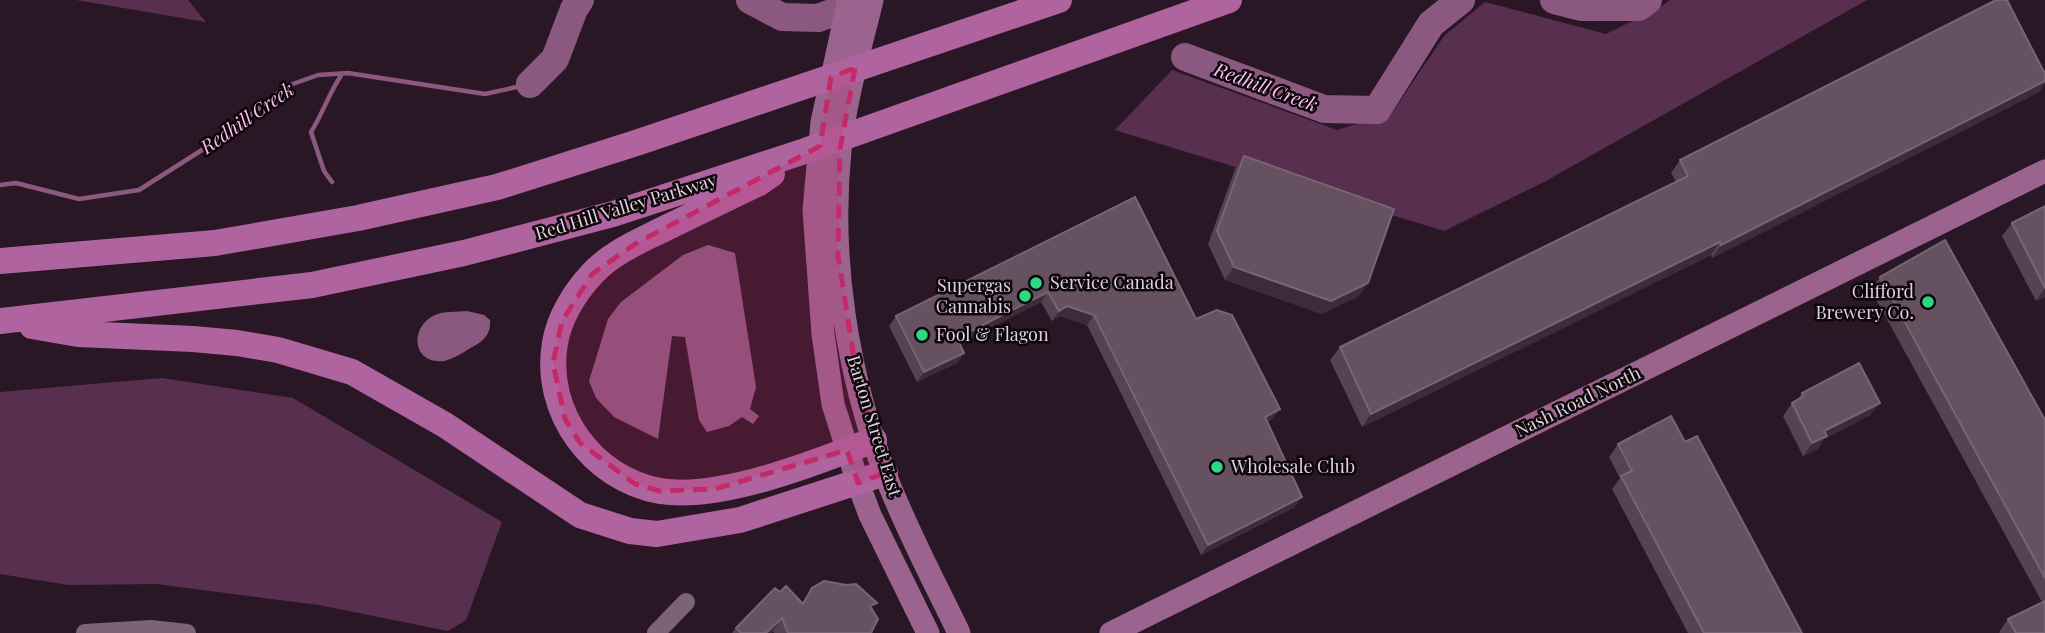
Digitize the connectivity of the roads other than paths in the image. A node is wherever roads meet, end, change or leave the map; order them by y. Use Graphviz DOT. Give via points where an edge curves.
graph roads {
  1 [pos="849,0"];
  2 [pos="872,0"];
  3 [pos="1004,0"];
  4 [pos="1059,0"];
  5 [pos="1229,0"];
  6 [pos="936,40"];
  7 [pos="805,151"];
  8 [pos="2045,170"];
  9 [pos="0,261"];
  10 [pos="1,321"];
  11 [pos="874,440"];
  12 [pos="847,450"];
  13 [pos="885,473"];
  14 [pos="858,483"];
  15 [pos="685,602"];
  16 [pos="85,633"];
  17 [pos="187,633"];
  18 [pos="656,633"];
  19 [pos="928,633"];
  20 [pos="959,633"];
  21 [pos="1111,633"];
  1 -- 12 [label="main road, Barton Street East" via="822,122 814,209 826,357 833,404"];
  2 -- 11 [label="main road, Barton Street East" via="840,149 836,222 846,328"];
  3 -- 6 [label="highway"];
  4 -- 6 [label="highway"];
  5 -- 7 [label="highway, Red Hill Valley Parkway"];
  6 -- 9 [label="highway" via="497,187 215,243"];
  7 -- 10 [label="highway, Red Hill Valley Parkway" via="613,214 464,253 312,285"];
  7 -- 12 [label="highway" via="758,183 604,262 570,303 562,321 555,341 555,387 565,419 595,459 635,484 660,491 715,489 761,479"];
  8 -- 21 [label="main road, Nash Road North"];
  10 -- 14 [label="highway" via="78,334 237,343 352,372 423,411 580,514 630,531 657,534 740,520"];
  11 -- 12 [label="highway"];
  11 -- 13 [label="main road, Barton Street East"];
  12 -- 14 [label="main road, Barton Street East"];
  13 -- 14 [label="highway"];
  13 -- 20 [label="main road, Barton Street East"];
  14 -- 19 [label="main road, Barton Street East"];
  15 -- 18 [label="street"];
  16 -- 17 [label="street" via="151,629"];
}
